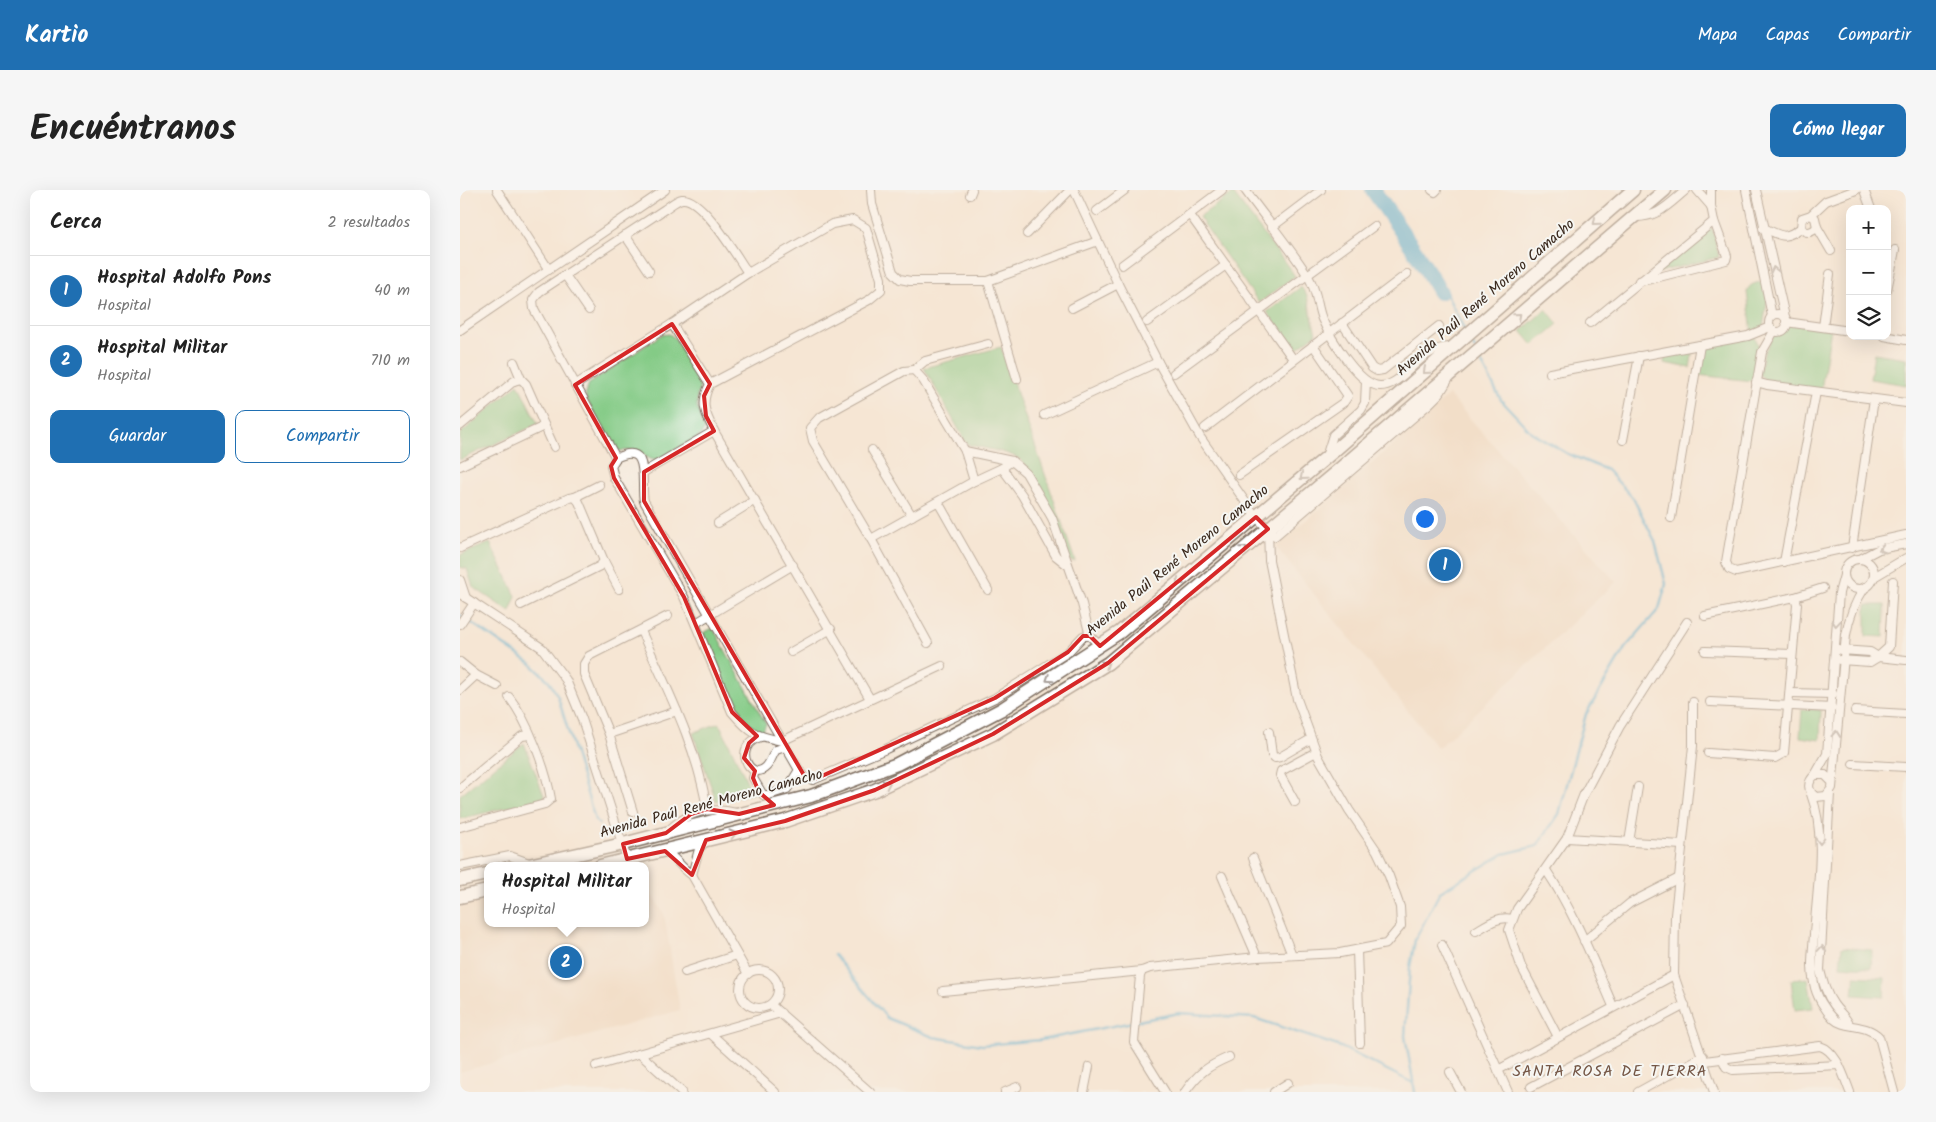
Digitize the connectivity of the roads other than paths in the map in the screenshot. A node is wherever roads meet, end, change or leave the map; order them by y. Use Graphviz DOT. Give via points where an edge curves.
graph roads {
  1 [pos="498,190"];
  2 [pos="665,190"];
  3 [pos="871,190"];
  4 [pos="1070,190"];
  5 [pos="1074,190"];
  6 [pos="1125,190"];
  7 [pos="1222,190"];
  8 [pos="1245,190"];
  9 [pos="1321,190"];
  10 [pos="1432,190"];
  11 [pos="1437,190"];
  12 [pos="1633,190"];
  13 [pos="1665,190"];
  14 [pos="1686,190"];
  15 [pos="1697,190"];
  16 [pos="1711,190"];
  17 [pos="1746,190"];
  18 [pos="1756,190"];
  19 [pos="1856,190"];
  20 [pos="1864,190"];
  21 [pos="1870,205"];
  22 [pos="1711,206"];
  23 [pos="1097,211"];
  24 [pos="1190,215"];
  25 [pos="1810,215"];
  26 [pos="1633,217"];
  27 [pos="1714,221"];
  28 [pos="1374,226"];
  29 [pos="1817,226"];
  30 [pos="1272,227"];
  31 [pos="1754,228"];
  32 [pos="1765,228"];
  33 [pos="1801,228"];
  34 [pos="1027,234"];
  35 [pos="625,235"];
  36 [pos="1098,241"];
  37 [pos="1831,250"];
  38 [pos="1895,250"];
  39 [pos="1122,265"];
  40 [pos="1226,265"];
  41 [pos="549,270"];
  42 [pos="1891,270"];
  43 [pos="649,271"];
  44 [pos="748,273"];
  45 [pos="1407,274"];
  46 [pos="1830,274"];
  47 [pos="565,275"];
  48 [pos="1306,275"];
  49 [pos="988,280"];
  50 [pos="1639,281"];
  51 [pos="1118,284"];
  52 [pos="1072,308"];
  53 [pos="589,310"];
  54 [pos="1259,311"];
  55 [pos="1772,316"];
  56 [pos="1786,320"];
  57 [pos="1147,322"];
  58 [pos="1342,323"];
  59 [pos="672,324"];
  60 [pos="1590,324"];
  61 [pos="1439,326"];
  62 [pos="1823,327"];
  63 [pos="1772,329"];
  64 [pos="460,330"];
  65 [pos="1846,330"];
  66 [pos="1329,333"];
  67 [pos="1891,337"];
  68 [pos="1462,339"];
  69 [pos="1906,340"];
  70 [pos="988,344"];
  71 [pos="1314,344"];
  72 [pos="1700,345"];
  73 [pos="1639,356"];
  74 [pos="1293,359"];
  75 [pos="514,362"];
  76 [pos="1158,362"];
  77 [pos="914,370"];
  78 [pos="1174,373"];
  79 [pos="1550,373"];
  80 [pos="521,379"];
  81 [pos="1017,380"];
  82 [pos="1366,381"];
  83 [pos="1756,382"];
  84 [pos="710,384"];
  85 [pos="575,385"];
  86 [pos="1816,392"];
  87 [pos="1874,399"];
  88 [pos="1906,403"];
  89 [pos="1044,415"];
  90 [pos="544,425"];
  91 [pos="460,426"];
  92 [pos="1205,428"];
  93 [pos="714,431"];
  94 [pos="1623,440"];
  95 [pos="554,446"];
  96 [pos="872,450"];
  97 [pos="965,451"];
  98 [pos="616,458"];
  99 [pos="1325,458"];
  100 [pos="1012,460"];
  101 [pos="460,466"];
  102 [pos="1002,468"];
  103 [pos="644,472"];
  104 [pos="1239,475"];
  105 [pos="974,481"];
  106 [pos="599,484"];
  107 [pos="1036,489"];
  108 [pos="1022,495"];
  109 [pos="575,498"];
  110 [pos="755,500"];
  111 [pos="938,502"];
  112 [pos="912,516"];
  113 [pos="1256,516"];
  114 [pos="1671,518"];
  115 [pos="718,522"];
  116 [pos="1268,529"];
  117 [pos="1906,535"];
  118 [pos="872,539"];
  119 [pos="1906,544"];
  120 [pos="460,548"];
  121 [pos="1852,548"];
  122 [pos="1906,558"];
  123 [pos="1860,559"];
  124 [pos="604,560"];
  125 [pos="1784,562"];
  126 [pos="793,565"];
  127 [pos="1067,565"];
  128 [pos="1844,575"];
  129 [pos="1874,577"];
  130 [pos="460,580"];
  131 [pos="1893,581"];
  132 [pos="1866,587"];
  133 [pos="1822,588"];
  134 [pos="619,589"];
  135 [pos="988,590"];
  136 [pos="463,596"];
  137 [pos="1795,598"];
  138 [pos="474,603"];
  139 [pos="521,606"];
  140 [pos="709,613"];
  141 [pos="668,616"];
  142 [pos="1705,616"];
  143 [pos="1687,622"];
  144 [pos="696,623"];
  145 [pos="460,624"];
  146 [pos="831,629"];
  147 [pos="641,631"];
  148 [pos="1090,636"];
  149 [pos="928,643"];
  150 [pos="1100,646"];
  151 [pos="1705,650"];
  152 [pos="1834,650"];
  153 [pos="1845,650"];
  154 [pos="791,652"];
  155 [pos="1792,654"];
  156 [pos="1878,657"];
  157 [pos="1833,659"];
  158 [pos="1844,660"];
  159 [pos="1906,660"];
  160 [pos="460,662"];
  161 [pos="942,666"];
  162 [pos="476,675"];
  163 [pos="497,686"];
  164 [pos="460,690"];
  165 [pos="1790,693"];
  166 [pos="1830,694"];
  167 [pos="1840,694"];
  168 [pos="509,697"];
  169 [pos="994,698"];
  170 [pos="870,699"];
  171 [pos="1694,702"];
  172 [pos="1710,702"];
  173 [pos="1789,707"];
  174 [pos="1829,707"];
  175 [pos="1839,708"];
  176 [pos="1002,710"];
  177 [pos="677,711"];
  178 [pos="1855,711"];
  179 [pos="1906,714"];
  180 [pos="1011,724"];
  181 [pos="1268,732"];
  182 [pos="609,734"];
  183 [pos="530,735"];
  184 [pos="761,737"];
  185 [pos="1311,739"];
  186 [pos="784,744"];
  187 [pos="1316,752"];
  188 [pos="1708,753"];
  189 [pos="1275,758"];
  190 [pos="1853,764"];
  191 [pos="1906,767"];
  192 [pos="798,770"];
  193 [pos="755,771"];
  194 [pos="1281,771"];
  195 [pos="1815,775"];
  196 [pos="1832,782"];
  197 [pos="1638,787"];
  198 [pos="460,788"];
  199 [pos="1830,793"];
  200 [pos="1811,794"];
  201 [pos="788,795"];
  202 [pos="1295,802"];
  203 [pos="707,809"];
  204 [pos="633,812"];
  205 [pos="739,814"];
  206 [pos="460,826"];
  207 [pos="666,833"];
  208 [pos="1567,838"];
  209 [pos="706,840"];
  210 [pos="1629,842"];
  211 [pos="623,844"];
  212 [pos="1682,845"];
  213 [pos="665,850"];
  214 [pos="1253,858"];
  215 [pos="627,859"];
  216 [pos="521,862"];
  217 [pos="541,862"];
  218 [pos="615,862"];
  219 [pos="460,866"];
  220 [pos="1546,870"];
  221 [pos="484,875"];
  222 [pos="692,875"];
  223 [pos="1222,876"];
  224 [pos="1679,878"];
  225 [pos="460,880"];
  226 [pos="484,892"];
  227 [pos="460,897"];
  228 [pos="1512,919"];
  229 [pos="1476,931"];
  230 [pos="1584,941"];
  231 [pos="1442,945"];
  232 [pos="1357,950"];
  233 [pos="737,955"];
  234 [pos="1292,956"];
  235 [pos="1257,957"];
  236 [pos="1142,970"];
  237 [pos="685,972"];
  238 [pos="748,974"];
  239 [pos="1674,975"];
  240 [pos="1823,982"];
  241 [pos="1814,985"];
  242 [pos="943,991"];
  243 [pos="1834,1004"];
  244 [pos="771,1005"];
  245 [pos="1685,1005"];
  246 [pos="1613,1006"];
  247 [pos="1827,1011"];
  248 [pos="780,1013"];
  249 [pos="1849,1024"];
  250 [pos="711,1034"];
  251 [pos="1558,1037"];
  252 [pos="1360,1043"];
  253 [pos="640,1054"];
  254 [pos="1228,1057"];
  255 [pos="1722,1058"];
  256 [pos="1704,1059"];
  257 [pos="1839,1065"];
  258 [pos="596,1066"];
  259 [pos="1088,1067"];
  260 [pos="1498,1070"];
  261 [pos="1450,1072"];
  262 [pos="1288,1083"];
  263 [pos="1531,1087"];
  264 [pos="1017,1088"];
  265 [pos="682,1092"];
  266 [pos="775,1092"];
  267 [pos="870,1092"];
  268 [pos="1005,1092"];
  269 [pos="1084,1092"];
  270 [pos="1165,1092"];
  271 [pos="1185,1092"];
  272 [pos="1274,1092"];
  273 [pos="1461,1092"];
  274 [pos="1508,1092"];
  275 [pos="1638,1092"];
  276 [pos="1714,1092"];
  277 [pos="1850,1092"];
  278 [pos="1894,1092"];
  1 -- 41 [label="street"];
  2 -- 41 [label="street"];
  3 -- 49 [label="street" via="872,204 893,272 900,279"];
  4 -- 34 [label="street"];
  5 -- 36 [label="street"];
  6 -- 23 [label="street"];
  7 -- 24 [label="street"];
  8 -- 30 [label="street"];
  9 -- 30 [label="street"];
  10 -- 11 [label="street"];
  12 -- 68 [label="main road, Avenida Paúl René Moreno Camacho, one-way"];
  13 -- 26 [label="main road"];
  14 -- 26 [label="street" via="1656,214 1645,218"];
  15 -- 22 [label="street"];
  16 -- 22 [label="street"];
  17 -- 31 [label="street"];
  18 -- 32 [label="street"];
  19 -- 25 [label="street" via="1826,201"];
  20 -- 21 [label="street"];
  22 -- 27 [label="street"];
  24 -- 39 [label="street"];
  24 -- 40 [label="street"];
  25 -- 29 [label="street"];
  25 -- 33 [label="street" via="1802,218"];
  116 -- 26 [label="main road, one-way"];
  27 -- 50 [label="street"];
  27 -- 50 [label="street" via="1726,260"];
  28 -- 48 [label="street"];
  29 -- 33 [label="street" via="1809,232"];
  29 -- 37 [label="street"];
  30 -- 48 [label="street"];
  31 -- 32 [label="street"];
  31 -- 55 [label="street"];
  32 -- 33 [label="street" via="1781,237 1790,236"];
  56 -- 32 [label="street, one-way"];
  35 -- 43 [label="street"];
  35 -- 44 [label="street" via="682,199 692,201 705,212"];
  35 -- 47 [label="street"];
  36 -- 49 [label="street"];
  36 -- 51 [label="street"];
  38 -- 42 [label="street"];
  40 -- 54 [label="street"];
  40 -- 57 [label="street"];
  41 -- 64 [label="street"];
  44 -- 59 [label="street"];
  44 -- 84 [label="street" via="832,224 853,220 866,228 881,279 881,290 869,300"];
  45 -- 58 [label="street"];
  46 -- 62 [label="street"];
  47 -- 53 [label="street"];
  47 -- 85 [label="street" via="539,292 533,300 534,309"];
  48 -- 54 [label="street"];
  48 -- 66 [label="street" via="1316,290 1321,317"];
  49 -- 81 [label="street"];
  50 -- 60 [label="street"];
  51 -- 52 [label="street"];
  51 -- 76 [label="street"];
  54 -- 74 [label="street"];
  54 -- 78 [label="street"];
  55 -- 56 [label="street" via="1778,314"];
  55 -- 63 [label="street" via="1769,322"];
  56 -- 62 [label="street"];
  56 -- 63 [label="street" via="1781,331"];
  58 -- 61 [label="street" via="1377,372"];
  58 -- 66 [label="street"];
  59 -- 84 [label="street"];
  59 -- 85 [label="street"];
  62 -- 65 [label="street"];
  63 -- 72 [label="street"];
  63 -- 83 [label="street" via="1762,352"];
  66 -- 71 [label="street"];
  66 -- 82 [label="street"];
  67 -- 69 [label="street"];
  68 -- 82 [label="street" via="1426,354 1391,384 1372,385"];
  68 -- 99 [label="main road, Avenida Paúl René Moreno Camacho, one-way"];
  70 -- 77 [label="street" via="925,361"];
  71 -- 74 [label="street"];
  71 -- 104 [label="street" via="1348,396 1344,402"];
  72 -- 73 [label="street"];
  72 -- 114 [label="street"];
  73 -- 79 [label="street"];
  73 -- 94 [label="street"];
  74 -- 92 [label="street"];
  75 -- 80 [label="street"];
  76 -- 89 [label="street"];
  76 -- 113 [label="street" via="1200,437"];
  77 -- 97 [label="street"];
  77 -- 118 [label="street" via="904,371 819,418 810,428 813,441"];
  80 -- 90 [label="street"];
  80 -- 91 [label="street" via="514,381"];
  82 -- 99 [label="street" via="1365,403 1333,435"];
  83 -- 86 [label="street"];
  83 -- 125 [label="street" via="1726,562 1729,569 1736,572"];
  84 -- 93 [label="street" via="704,396 706,416"];
  85 -- 98 [label="street"];
  86 -- 87 [label="street"];
  86 -- 125 [label="street"];
  87 -- 88 [label="street"];
  87 -- 121 [label="street"];
  90 -- 95 [label="street"];
  90 -- 101 [label="street"];
  93 -- 103 [label="street"];
  93 -- 110 [label="street"];
  96 -- 112 [label="street"];
  97 -- 100 [label="street"];
  97 -- 105 [label="street"];
  98 -- 103 [label="street" via="634,455 642,462"];
  98 -- 144 [label="street" via="611,466 614,478"];
  99 -- 113 [label="main road, Avenida Paúl René Moreno Camacho, one-way"];
  100 -- 102 [label="street"];
  100 -- 107 [label="street"];
  102 -- 105 [label="street"];
  102 -- 108 [label="street"];
  103 -- 140 [label="street" via="644,502"];
  105 -- 111 [label="street"];
  106 -- 109 [label="street"];
  107 -- 108 [label="street"];
  107 -- 127 [label="street" via="1052,518"];
  108 -- 127 [label="street" via="1056,556"];
  109 -- 120 [label="street"];
  109 -- 124 [label="street"];
  110 -- 115 [label="street"];
  110 -- 126 [label="street"];
  111 -- 112 [label="street"];
  111 -- 135 [label="street"];
  112 -- 118 [label="street"];
  113 -- 116 [label="street"];
  113 -- 150 [label="main road, Avenida Paúl René Moreno Camacho, one-way"];
  180 -- 116 [label="main road, one-way" via="1108,663"];
  116 -- 185 [label="street" via="1269,560 1297,699"];
  117 -- 121 [label="street"];
  118 -- 149 [label="street"];
  119 -- 123 [label="street, one-way" via="1879,549"];
  121 -- 125 [label="street"];
  122 -- 129 [label="street"];
  123 -- 128 [label="street" via="1852,561"];
  123 -- 129 [label="street" via="1868,562"];
  124 -- 134 [label="street"];
  124 -- 139 [label="street" via="600,566"];
  126 -- 140 [label="street"];
  126 -- 146 [label="street"];
  127 -- 148 [label="street"];
  128 -- 132 [label="street" via="1854,588"];
  128 -- 152 [label="street, one-way" via="1839,593"];
  129 -- 132 [label="street"];
  130 -- 136 [label="street"];
  131 -- 156 [label="street" via="1888,647"];
  132 -- 153 [label="street" via="1849,617"];
  133 -- 137 [label="street"];
  136 -- 138 [label="street"];
  137 -- 142 [label="street"];
  137 -- 155 [label="street"];
  138 -- 145 [label="street"];
  138 -- 211 [label="street" via="542,648 566,680"];
  140 -- 144 [label="street"];
  140 -- 186 [label="street"];
  141 -- 147 [label="street"];
  143 -- 208 [label="street" via="1620,726 1584,794"];
  144 -- 184 [label="street" via="732,712"];
  146 -- 154 [label="street"];
  146 -- 170 [label="street"];
  147 -- 177 [label="street"];
  147 -- 182 [label="street" via="589,656 584,664 584,674"];
  148 -- 150 [label="street"];
  148 -- 169 [label="street" via="1083,636 1068,652"];
  150 -- 176 [label="main road, Avenida Paúl René Moreno Camacho, one-way"];
  151 -- 155 [label="street"];
  152 -- 153 [label="street"];
  152 -- 157 [label="street"];
  153 -- 156 [label="street" via="1870,652"];
  153 -- 158 [label="street"];
  155 -- 165 [label="street"];
  156 -- 158 [label="street" via="1870,662"];
  156 -- 159 [label="street"];
  157 -- 158 [label="street"];
  157 -- 166 [label="street"];
  158 -- 167 [label="street"];
  160 -- 162 [label="street"];
  161 -- 170 [label="street"];
  162 -- 163 [label="street"];
  162 -- 164 [label="street"];
  165 -- 166 [label="street"];
  165 -- 173 [label="street"];
  166 -- 167 [label="street"];
  166 -- 174 [label="street"];
  167 -- 175 [label="street"];
  168 -- 183 [label="street"];
  169 -- 176 [label="street"];
  169 -- 192 [label="street" via="812,780"];
  170 -- 186 [label="street"];
  171 -- 212 [label="street" via="1693,746"];
  172 -- 173 [label="street"];
  173 -- 174 [label="street"];
  173 -- 188 [label="street" via="1784,754 1775,758"];
  174 -- 175 [label="street"];
  174 -- 195 [label="street" via="1826,754"];
  196 -- 175 [label="street, one-way"];
  176 -- 180 [label="street"];
  176 -- 201 [label="main road, Avenida Paúl René Moreno Camacho" via="897,764 811,796"];
  177 -- 182 [label="street"];
  177 -- 203 [label="street" via="698,768"];
  178 -- 179 [label="street"];
  209 -- 180 [label="main road, one-way" via="785,821 875,790"];
  181 -- 189 [label="street"];
  182 -- 204 [label="street"];
  183 -- 198 [label="street" via="522,736"];
  183 -- 206 [label="street" via="551,799 545,804"];
  184 -- 186 [label="street"];
  184 -- 193 [label="street" via="754,739 745,750 744,758"];
  185 -- 187 [label="street"];
  185 -- 189 [label="street"];
  186 -- 192 [label="street"];
  186 -- 193 [label="street" via="776,750 768,766"];
  187 -- 194 [label="street"];
  187 -- 232 [label="street" via="1377,851 1400,907 1401,926 1394,937 1386,944"];
  189 -- 194 [label="street"];
  190 -- 191 [label="street"];
  192 -- 201 [label="street"];
  193 -- 201 [label="street" via="753,778 763,795"];
  194 -- 202 [label="street"];
  195 -- 196 [label="street" via="1825,775"];
  195 -- 200 [label="street" via="1809,784"];
  196 -- 199 [label="street"];
  197 -- 210 [label="street"];
  199 -- 200 [label="street" via="1821,798"];
  240 -- 199 [label="street, one-way" via="1820,970"];
  200 -- 241 [label="street, one-way" via="1816,805 1820,839 1812,961"];
  201 -- 205 [label="main road, Avenida Paúl René Moreno Camacho"];
  203 -- 205 [label="street"];
  203 -- 207 [label="street" via="677,822"];
  205 -- 207 [label="main road, Avenida Paúl René Moreno Camacho"];
  207 -- 211 [label="main road, Avenida Paúl René Moreno Camacho"];
  208 -- 210 [label="street"];
  208 -- 220 [label="street"];
  209 -- 213 [label="main road"];
  209 -- 222 [label="street" via="699,849"];
  210 -- 212 [label="street"];
  211 -- 215 [label="street"];
  211 -- 217 [label="main road, Avenida Paúl René Moreno Camacho"];
  212 -- 224 [label="street"];
  213 -- 215 [label="main road"];
  213 -- 222 [label="street"];
  214 -- 234 [label="street"];
  215 -- 218 [label="main road"];
  216 -- 219 [label="street" via="510,856"];
  220 -- 228 [label="street"];
  220 -- 230 [label="street"];
  221 -- 225 [label="main road"];
  222 -- 233 [label="street"];
  223 -- 235 [label="street"];
  224 -- 230 [label="street" via="1630,903"];
  224 -- 239 [label="street"];
  226 -- 227 [label="main road"];
  228 -- 229 [label="street" via="1498,919"];
  228 -- 251 [label="street" via="1509,930 1521,966"];
  230 -- 246 [label="street"];
  231 -- 260 [label="street"];
  232 -- 234 [label="street"];
  232 -- 252 [label="street"];
  233 -- 237 [label="street"];
  233 -- 238 [label="street"];
  234 -- 235 [label="street"];
  235 -- 236 [label="street"];
  236 -- 242 [label="street"];
  236 -- 270 [label="street" via="1134,1042"];
  238 -- 244 [label="street" via="740,986 744,1001 757,1009"];
  238 -- 244 [label="street" via="762,970 775,978 779,992"];
  239 -- 245 [label="street"];
  239 -- 246 [label="street"];
  240 -- 241 [label="street"];
  240 -- 243 [label="street"];
  241 -- 247 [label="street"];
  243 -- 247 [label="street"];
  243 -- 249 [label="street"];
  244 -- 248 [label="street"];
  245 -- 256 [label="street"];
  245 -- 263 [label="street"];
  246 -- 251 [label="street"];
  247 -- 249 [label="street" via="1835,1021"];
  248 -- 250 [label="street"];
  248 -- 267 [label="street"];
  249 -- 278 [label="street" via="1873,1031 1879,1037"];
  250 -- 253 [label="street"];
  250 -- 266 [label="street"];
  251 -- 260 [label="street"];
  253 -- 258 [label="street"];
  253 -- 265 [label="street"];
  254 -- 271 [label="street" via="1210,1065"];
  255 -- 256 [label="street"];
  255 -- 257 [label="street" via="1726,1067 1733,1070"];
  255 -- 257 [label="street" via="1820,1046 1825,1047"];
  256 -- 275 [label="street"];
  256 -- 276 [label="street"];
  257 -- 277 [label="street"];
  259 -- 269 [label="street"];
  260 -- 274 [label="street"];
  261 -- 273 [label="street"];
  262 -- 272 [label="street"];
  264 -- 268 [label="street"];
}
